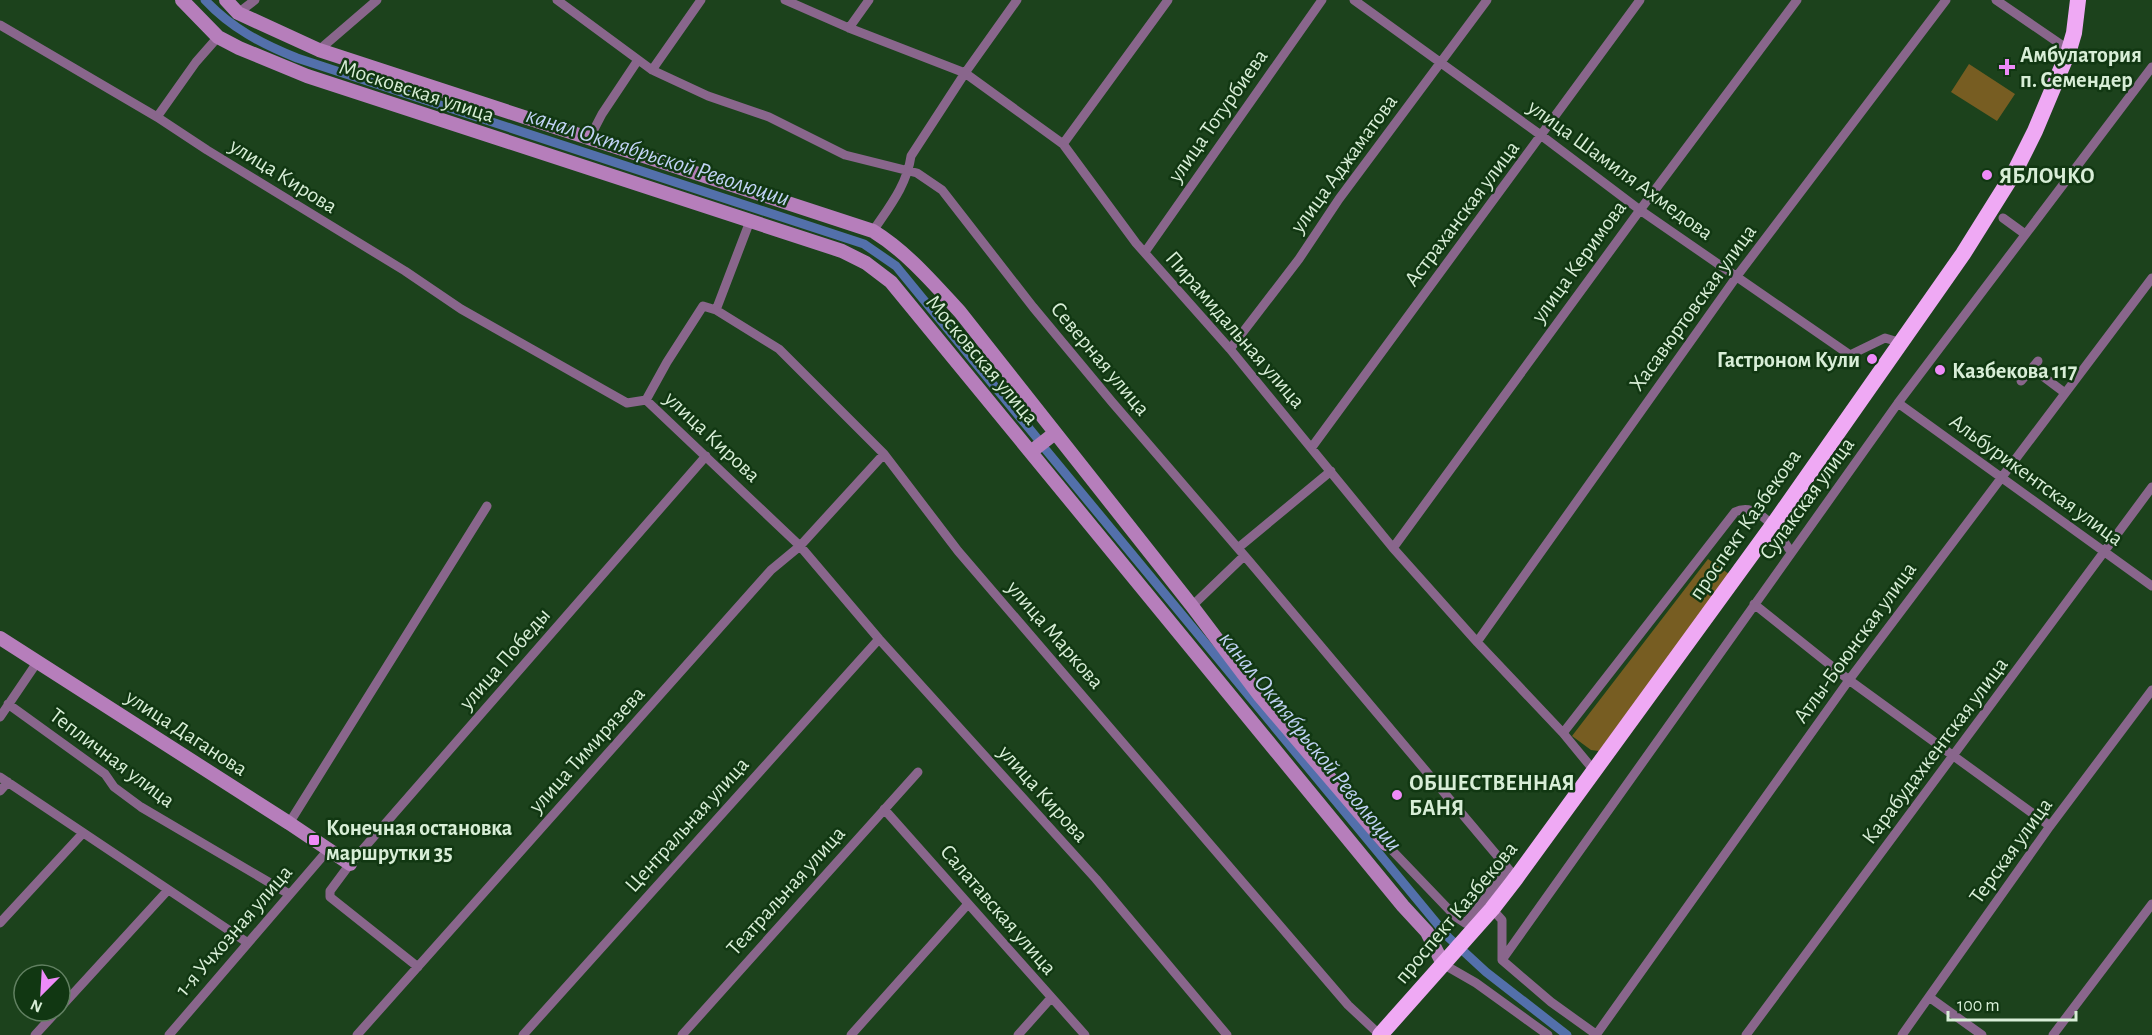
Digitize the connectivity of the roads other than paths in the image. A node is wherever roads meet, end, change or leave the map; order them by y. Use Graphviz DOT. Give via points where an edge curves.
graph roads {
  1 [pos="182,0"];
  2 [pos="226,0"];
  3 [pos="255,0"];
  4 [pos="377,0"];
  5 [pos="557,0"];
  6 [pos="701,0"];
  7 [pos="785,0"];
  8 [pos="869,0"];
  9 [pos="1017,0"];
  10 [pos="1168,0"];
  11 [pos="1322,0"];
  12 [pos="1353,0"];
  13 [pos="1487,0"];
  14 [pos="1640,0"];
  15 [pos="1797,0"];
  16 [pos="1946,0"];
  17 [pos="1996,0"];
  18 [pos="2078,0"];
  19 [pos="2085,0"];
  20 [pos="238,13"];
  21 [pos="0,25"];
  22 [pos="849,28"];
  23 [pos="218,37"];
  24 [pos="319,50"];
  25 [pos="2068,50"];
  26 [pos="639,60"];
  27 [pos="1441,63"];
  28 [pos="2152,67"];
  29 [pos="652,70"];
  30 [pos="965,73"];
  31 [pos="157,117"];
  32 [pos="1542,136"];
  33 [pos="589,139"];
  34 [pos="1063,144"];
  35 [pos="909,171"];
  36 [pos="1640,210"];
  37 [pos="2002,218"];
  38 [pos="750,221"];
  39 [pos="873,231"];
  40 [pos="2025,234"];
  41 [pos="1145,252"];
  42 [pos="1737,276"];
  43 [pos="2152,278"];
  44 [pos="716,310"];
  45 [pos="1902,343"];
  46 [pos="1230,349"];
  47 [pos="2021,381"];
  48 [pos="2065,393"];
  49 [pos="646,400"];
  50 [pos="1898,403"];
  51 [pos="1055,433"];
  52 [pos="1312,447"];
  53 [pos="1032,451"];
  54 [pos="884,454"];
  55 [pos="706,456"];
  56 [pos="1331,471"];
  57 [pos="2001,477"];
  58 [pos="2152,487"];
  59 [pos="487,506"];
  60 [pos="1775,528"];
  61 [pos="800,546"];
  62 [pos="1393,548"];
  63 [pos="1241,552"];
  64 [pos="1791,552"];
  65 [pos="2105,552"];
  66 [pos="2152,586"];
  67 [pos="1754,604"];
  68 [pos="1192,606"];
  69 [pos="0,639"];
  70 [pos="879,639"];
  71 [pos="1477,642"];
  72 [pos="37,662"];
  73 [pos="1849,680"];
  74 [pos="2152,690"];
  75 [pos="8,704"];
  76 [pos="1,714"];
  77 [pos="1563,734"];
  78 [pos="1954,756"];
  79 [pos="918,772"];
  80 [pos="1597,774"];
  81 [pos="4,779"];
  82 [pos="0,791"];
  83 [pos="884,809"];
  84 [pos="288,824"];
  85 [pos="2050,826"];
  86 [pos="83,833"];
  87 [pos="1386,844"];
  88 [pos="327,851"];
  89 [pos="349,866"];
  90 [pos="1512,874"];
  91 [pos="168,890"];
  92 [pos="289,894"];
  93 [pos="968,904"];
  94 [pos="2152,904"];
  95 [pos="1495,911"];
  96 [pos="0,923"];
  97 [pos="248,943"];
  98 [pos="1502,960"];
  99 [pos="1450,961"];
  100 [pos="418,967"];
  101 [pos="72,995"];
  102 [pos="1929,997"];
  103 [pos="1051,998"];
  104 [pos="46,1023"];
  105 [pos="360,1031"];
  106 [pos="35,1035"];
  107 [pos="169,1035"];
  108 [pos="371,1035"];
  109 [pos="522,1035"];
  110 [pos="682,1035"];
  111 [pos="851,1035"];
  112 [pos="1017,1035"];
  113 [pos="1085,1035"];
  114 [pos="1227,1035"];
  115 [pos="1380,1035"];
  116 [pos="1389,1035"];
  117 [pos="1548,1035"];
  118 [pos="1597,1035"];
  119 [pos="1746,1035"];
  120 [pos="1902,1035"];
  121 [pos="1982,1035"];
  122 [pos="2053,1035"];
  1 -- 23 [label="main road, Московская улица"];
  2 -- 20 [label="main road"];
  3 -- 20 [label="street"];
  4 -- 24 [label="street"];
  5 -- 26 [label="street, Северная улица"];
  6 -- 29 [label="street"];
  7 -- 22 [label="street, Пирамидальная улица"];
  8 -- 22 [label="street"];
  9 -- 30 [label="street"];
  10 -- 34 [label="street"];
  11 -- 41 [label="street, улица Тотурбиева"];
  12 -- 27 [label="street, улица Шамиля Ахмедова"];
  13 -- 27 [label="street, улица Аджаматова"];
  14 -- 32 [label="street, Астраханская улица"];
  15 -- 36 [label="street, улица Керимова"];
  16 -- 42 [label="street, Хасавюртовская улица"];
  17 -- 25 [label="street"];
  18 -- 25 [label="highway, проспект Казбекова"];
  19 -- 60 [label="highway, проспект Казбекова" via="2081,35 2060,94 2022,174 1971,259 1909,348"];
  20 -- 24 [label="main road, Московская улица"];
  21 -- 31 [label="street, улица Кирова"];
  22 -- 30 [label="street, Пирамидальная улица"];
  23 -- 31 [label="street"];
  23 -- 38 [label="main road, Московская улица" via="307,76"];
  24 -- 33 [label="main road, Московская улица"];
  25 -- 45 [label="highway, проспект Казбекова" via="2036,131 2015,171"];
  26 -- 29 [label="street, Северная улица"];
  26 -- 33 [label="street"];
  27 -- 32 [label="street, улица Шамиля Ахмедова"];
  27 -- 46 [label="street, улица Аджаматова"];
  28 -- 40 [label="street, Сулакская улица"];
  29 -- 35 [label="street, Северная улица" via="708,96 769,117 845,155"];
  30 -- 34 [label="street, Пирамидальная улица"];
  30 -- 35 [label="street" via="911,156"];
  31 -- 49 [label="street, улица Кирова" via="461,309 627,403"];
  32 -- 36 [label="street, улица Шамиля Ахмедова"];
  32 -- 52 [label="street, Астраханская улица"];
  33 -- 39 [label="main road, Московская улица"];
  34 -- 41 [label="street, Пирамидальная улица"];
  35 -- 39 [label="street"];
  35 -- 63 [label="street, Северная улица" via="942,190 1033,307"];
  36 -- 42 [label="street, улица Шамиля Ахмедова"];
  36 -- 62 [label="street, улица Керимова"];
  37 -- 40 [label="street"];
  38 -- 44 [label="street"];
  38 -- 53 [label="main road, Московская улица" via="842,251 879,272"];
  39 -- 51 [label="main road, Московская улица" via="921,270 960,312"];
  40 -- 50 [label="street, Сулакская улица"];
  41 -- 46 [label="street, Пирамидальная улица"];
  42 -- 45 [label="street, улица Шамиля Ахмедова" via="1850,355 1885,338"];
  42 -- 71 [label="street, Хасавюртовская улица"];
  43 -- 48 [label="street, Атлы-Боюнская улица"];
  44 -- 49 [label="street" via="703,306"];
  44 -- 54 [label="street, улица Маркова" via="779,349"];
  45 -- 60 [label="highway, проспект Казбекова" via="1836,433"];
  46 -- 52 [label="street, Пирамидальная улица"];
  47 -- 48 [label="street" via="2035,364"];
  48 -- 57 [label="street, Атлы-Боюнская улица"];
  49 -- 55 [label="street, улица Кирова"];
  50 -- 57 [label="street, Альбурикентская улица"];
  50 -- 64 [label="street, Сулакская улица"];
  51 -- 53 [label="main road"];
  51 -- 68 [label="main road, Московская улица"];
  52 -- 56 [label="street, Пирамидальная улица"];
  53 -- 99 [label="main road, Московская улица"];
  54 -- 61 [label="street, улица Тимирязева"];
  54 -- 115 [label="street, улица Маркова" via="966,560 1348,1005"];
  55 -- 61 [label="street, улица Кирова"];
  55 -- 89 [label="street, улица Победы"];
  56 -- 62 [label="street, Пирамидальная улица"];
  56 -- 63 [label="street"];
  57 -- 65 [label="street, Альбурикентская улица"];
  57 -- 73 [label="street, Атлы-Боюнская улица"];
  58 -- 65 [label="street, Карабудахкентская улица"];
  59 -- 84 [label="street"];
  60 -- 64 [label="street"];
  60 -- 77 [label="street" via="1753,510 1735,512"];
  60 -- 80 [label="highway, проспект Казбекова"];
  61 -- 70 [label="street, улица Кирова"];
  61 -- 100 [label="street, улица Тимирязева" via="771,570"];
  62 -- 71 [label="street, Пирамидальная улица"];
  63 -- 68 [label="street"];
  63 -- 90 [label="street, Северная улица"];
  64 -- 67 [label="street, Сулакская улица"];
  65 -- 66 [label="street, Альбурикентская улица"];
  65 -- 78 [label="street, Карабудахкентская улица"];
  67 -- 73 [label="street"];
  67 -- 98 [label="street, Сулакская улица"];
  68 -- 87 [label="main road, Московская улица" via="1260,696"];
  69 -- 72 [label="main road, улица Даганова"];
  70 -- 109 [label="street, Центральная улица"];
  70 -- 114 [label="street, улица Кирова" via="1096,879"];
  71 -- 77 [label="street, Пирамидальная улица"];
  72 -- 75 [label="street"];
  72 -- 84 [label="main road, улица Даганова"];
  73 -- 78 [label="street"];
  73 -- 118 [label="street, Атлы-Боюнская улица"];
  74 -- 85 [label="street, Терская улица"];
  75 -- 76 [label="street"];
  75 -- 92 [label="street, Тепличная улица" via="105,774 114,787 141,807"];
  77 -- 80 [label="street, Пирамидальная улица"];
  78 -- 85 [label="street"];
  78 -- 119 [label="street, Карабудахкентская улица"];
  79 -- 83 [label="street, Театральная улица"];
  80 -- 90 [label="highway, проспект Казбекова"];
  80 -- 95 [label="highway, проспект Казбекова" via="1509,901"];
  81 -- 82 [label="street"];
  81 -- 86 [label="street"];
  83 -- 93 [label="street, Салатавская улица"];
  83 -- 110 [label="street, Театральная улица"];
  84 -- 88 [label="main road, улица Даганова"];
  85 -- 102 [label="street, Терская улица"];
  86 -- 91 [label="street"];
  86 -- 96 [label="street"];
  87 -- 90 [label="street, Московская улица" via="1465,923 1496,882"];
  88 -- 89 [label="main road, улица Даганова"];
  88 -- 92 [label="street, 1-я Учхозная улица"];
  89 -- 100 [label="street, улица Победы" via="333,886 330,897"];
  90 -- 95 [label="highway, проспект Казбекова"];
  91 -- 97 [label="street"];
  91 -- 101 [label="street"];
  92 -- 97 [label="street, 1-я Учхозная улица"];
  93 -- 103 [label="street, Салатавская улица"];
  93 -- 111 [label="street"];
  94 -- 122 [label="street"];
  95 -- 98 [label="street" via="1503,920"];
  95 -- 99 [label="highway, проспект Казбекова"];
  97 -- 107 [label="street, 1-я Учхозная улица"];
  98 -- 118 [label="street"];
  99 -- 115 [label="highway, проспект Казбекова"];
  99 -- 116 [label="highway, проспект Казбекова"];
  99 -- 117 [label="street"];
  100 -- 105 [label="street, улица Тимирязева"];
  102 -- 120 [label="street, Терская улица"];
  102 -- 121 [label="street"];
  103 -- 112 [label="street"];
  103 -- 113 [label="street, Салатавская улица"];
  104 -- 106 [label="street"];
  105 -- 108 [label="street"];
}
